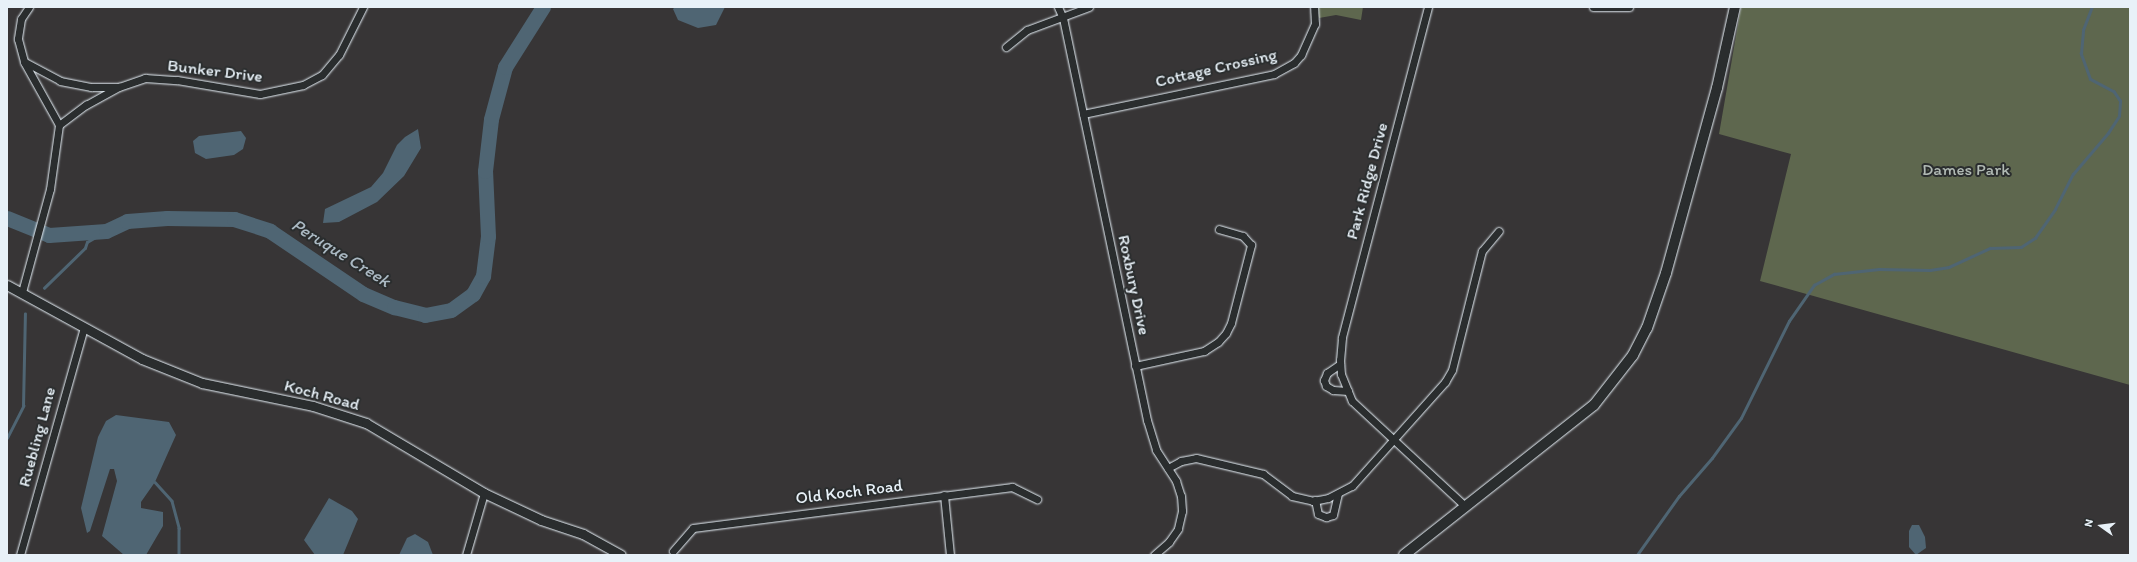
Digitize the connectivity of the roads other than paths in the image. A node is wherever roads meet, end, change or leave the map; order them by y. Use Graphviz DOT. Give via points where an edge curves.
graph roads {
  1 [pos="29,7"];
  2 [pos="363,7"];
  3 [pos="1058,7"];
  4 [pos="1089,7"];
  5 [pos="1314,7"];
  6 [pos="1428,7"];
  7 [pos="1593,7"];
  8 [pos="1629,7"];
  9 [pos="1735,7"];
  10 [pos="1063,18"];
  11 [pos="1006,47"];
  12 [pos="24,62"];
  13 [pos="119,87"];
  14 [pos="1083,114"];
  15 [pos="59,125"];
  16 [pos="1219,229"];
  17 [pos="1499,231"];
  18 [pos="7,285"];
  19 [pos="22,292"];
  20 [pos="84,328"];
  21 [pos="1340,364"];
  22 [pos="1136,366"];
  23 [pos="1348,391"];
  24 [pos="1394,440"];
  25 [pos="1168,468"];
  26 [pos="484,493"];
  27 [pos="1338,494"];
  28 [pos="944,495"];
  29 [pos="1038,499"];
  30 [pos="1315,500"];
  31 [pos="1465,506"];
  32 [pos="673,551"];
  33 [pos="20,555"];
  34 [pos="466,555"];
  35 [pos="621,555"];
  36 [pos="950,555"];
  37 [pos="1154,555"];
  38 [pos="1404,555"];
  1 -- 12 [label="street" via="21,19 18,39"];
  2 -- 13 [label="street, Bunker Drive" via="339,55 322,75 303,85 260,94 177,80 145,78"];
  3 -- 10 [label="street, Roxbury Drive"];
  4 -- 10 [label="street"];
  5 -- 14 [label="street, Cottage Crossing" via="1315,24 1304,50 1294,63 1274,74"];
  6 -- 21 [label="street, Park Ridge Drive" via="1342,338"];
  7 -- 8 [label="street"];
  9 -- 31 [label="main road" via="1717,88 1664,280 1647,328 1633,355 1594,405"];
  10 -- 11 [label="street" via="1027,30"];
  10 -- 14 [label="street, Roxbury Drive"];
  12 -- 13 [label="street, Bunker Drive" via="60,81 91,87"];
  12 -- 15 [label="street"];
  13 -- 15 [label="street, Bunker Drive" via="86,105"];
  14 -- 22 [label="street, Roxbury Drive"];
  15 -- 19 [label="street" via="50,189"];
  16 -- 22 [label="street" via="1243,236 1251,246 1235,309 1226,333 1204,351"];
  17 -- 24 [label="street" via="1482,251 1452,370 1445,382"];
  18 -- 19 [label="street, Koch Road"];
  19 -- 20 [label="street, Koch Road"];
  20 -- 26 [label="street, Koch Road" via="142,359 202,383 313,406 366,423"];
  20 -- 33 [label="street, Ruebling Lane"];
  21 -- 23 [label="street, Park Ridge Drive"];
  21 -- 23 [label="street" via="1327,373 1324,380 1326,386 1333,390"];
  22 -- 25 [label="street, Roxbury Drive" via="1156,450"];
  23 -- 24 [label="street, Park Ridge Drive" via="1352,401 1365,415"];
  24 -- 27 [label="street" via="1352,486"];
  24 -- 31 [label="street, Park Ridge Drive"];
  25 -- 30 [label="street" via="1181,461 1196,458 1263,474 1278,488 1292,496"];
  25 -- 37 [label="street, Roxbury Drive" via="1176,481 1182,511 1178,529 1169,542"];
  26 -- 34 [label="street"];
  26 -- 35 [label="street, Koch Road" via="541,520 583,534"];
  27 -- 30 [label="street"];
  27 -- 30 [label="street" via="1333,515 1326,518 1318,514"];
  28 -- 29 [label="street, Old Koch Road" via="1012,487"];
  28 -- 32 [label="street, Old Koch Road" via="693,528"];
  28 -- 36 [label="street"];
  31 -- 38 [label="main road"];
}
